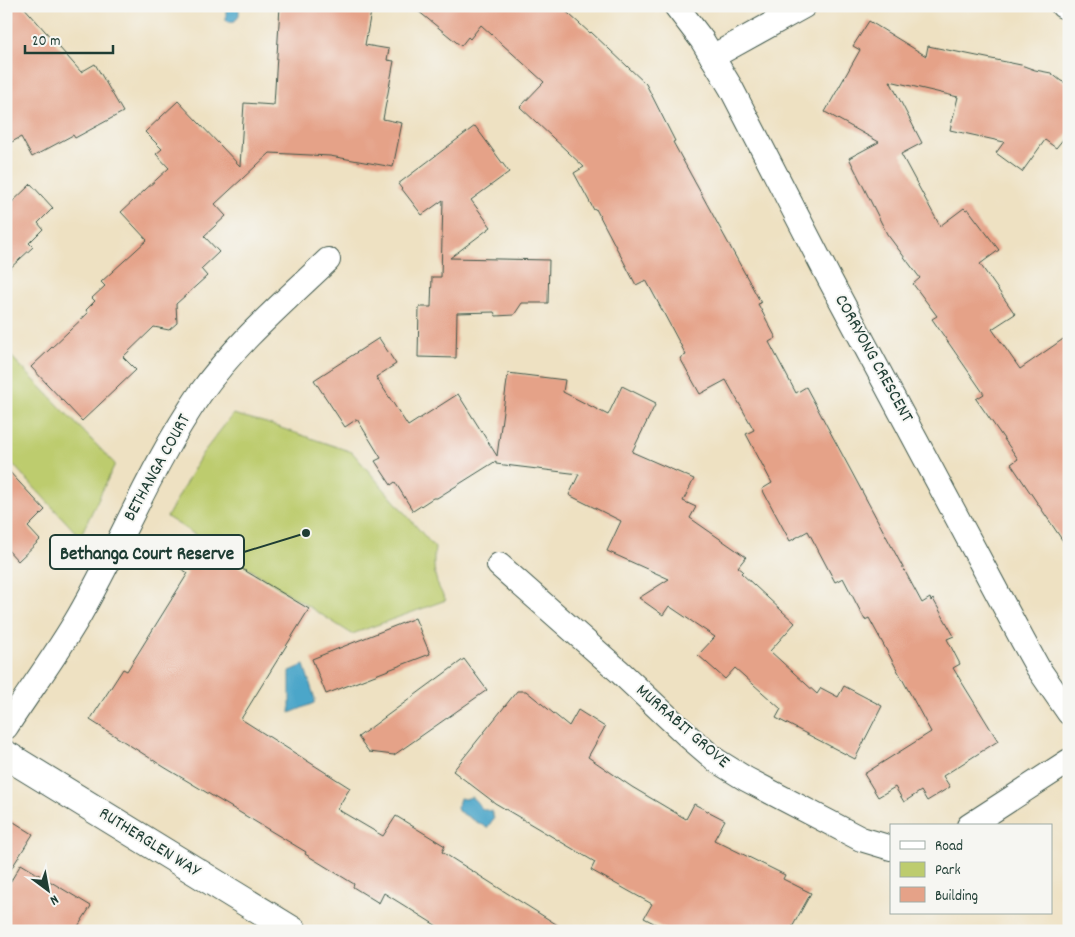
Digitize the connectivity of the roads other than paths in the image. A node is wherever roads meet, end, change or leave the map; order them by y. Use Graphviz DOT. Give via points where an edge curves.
graph roads {
  1 [pos="676,6"];
  2 [pos="804,6"];
  3 [pos="1063,6"];
  4 [pos="1069,8"];
  5 [pos="712,57"];
  6 [pos="328,260"];
  7 [pos="499,565"];
  8 [pos="1069,713"];
  9 [pos="6,727"];
  10 [pos="6,755"];
  11 [pos="1069,762"];
  12 [pos="972,824"];
  13 [pos="890,848"];
  14 [pos="292,931"];
  1 -- 5 [label="street, CORRYONG CRESCENT"];
  2 -- 5 [label="street"];
  3 -- 4 [label="street"];
  5 -- 8 [label="street, CORRYONG CRESCENT" via="1023,641"];
  6 -- 9 [label="street, BETHANGA COURT" via="236,351 201,393 166,448 78,618"];
  7 -- 13 [label="street, MURRABIT GROVE" via="717,761 861,839"];
  10 -- 14 [label="street, RUTHERGLEN WAY"];
  11 -- 12 [label="street"];
}
